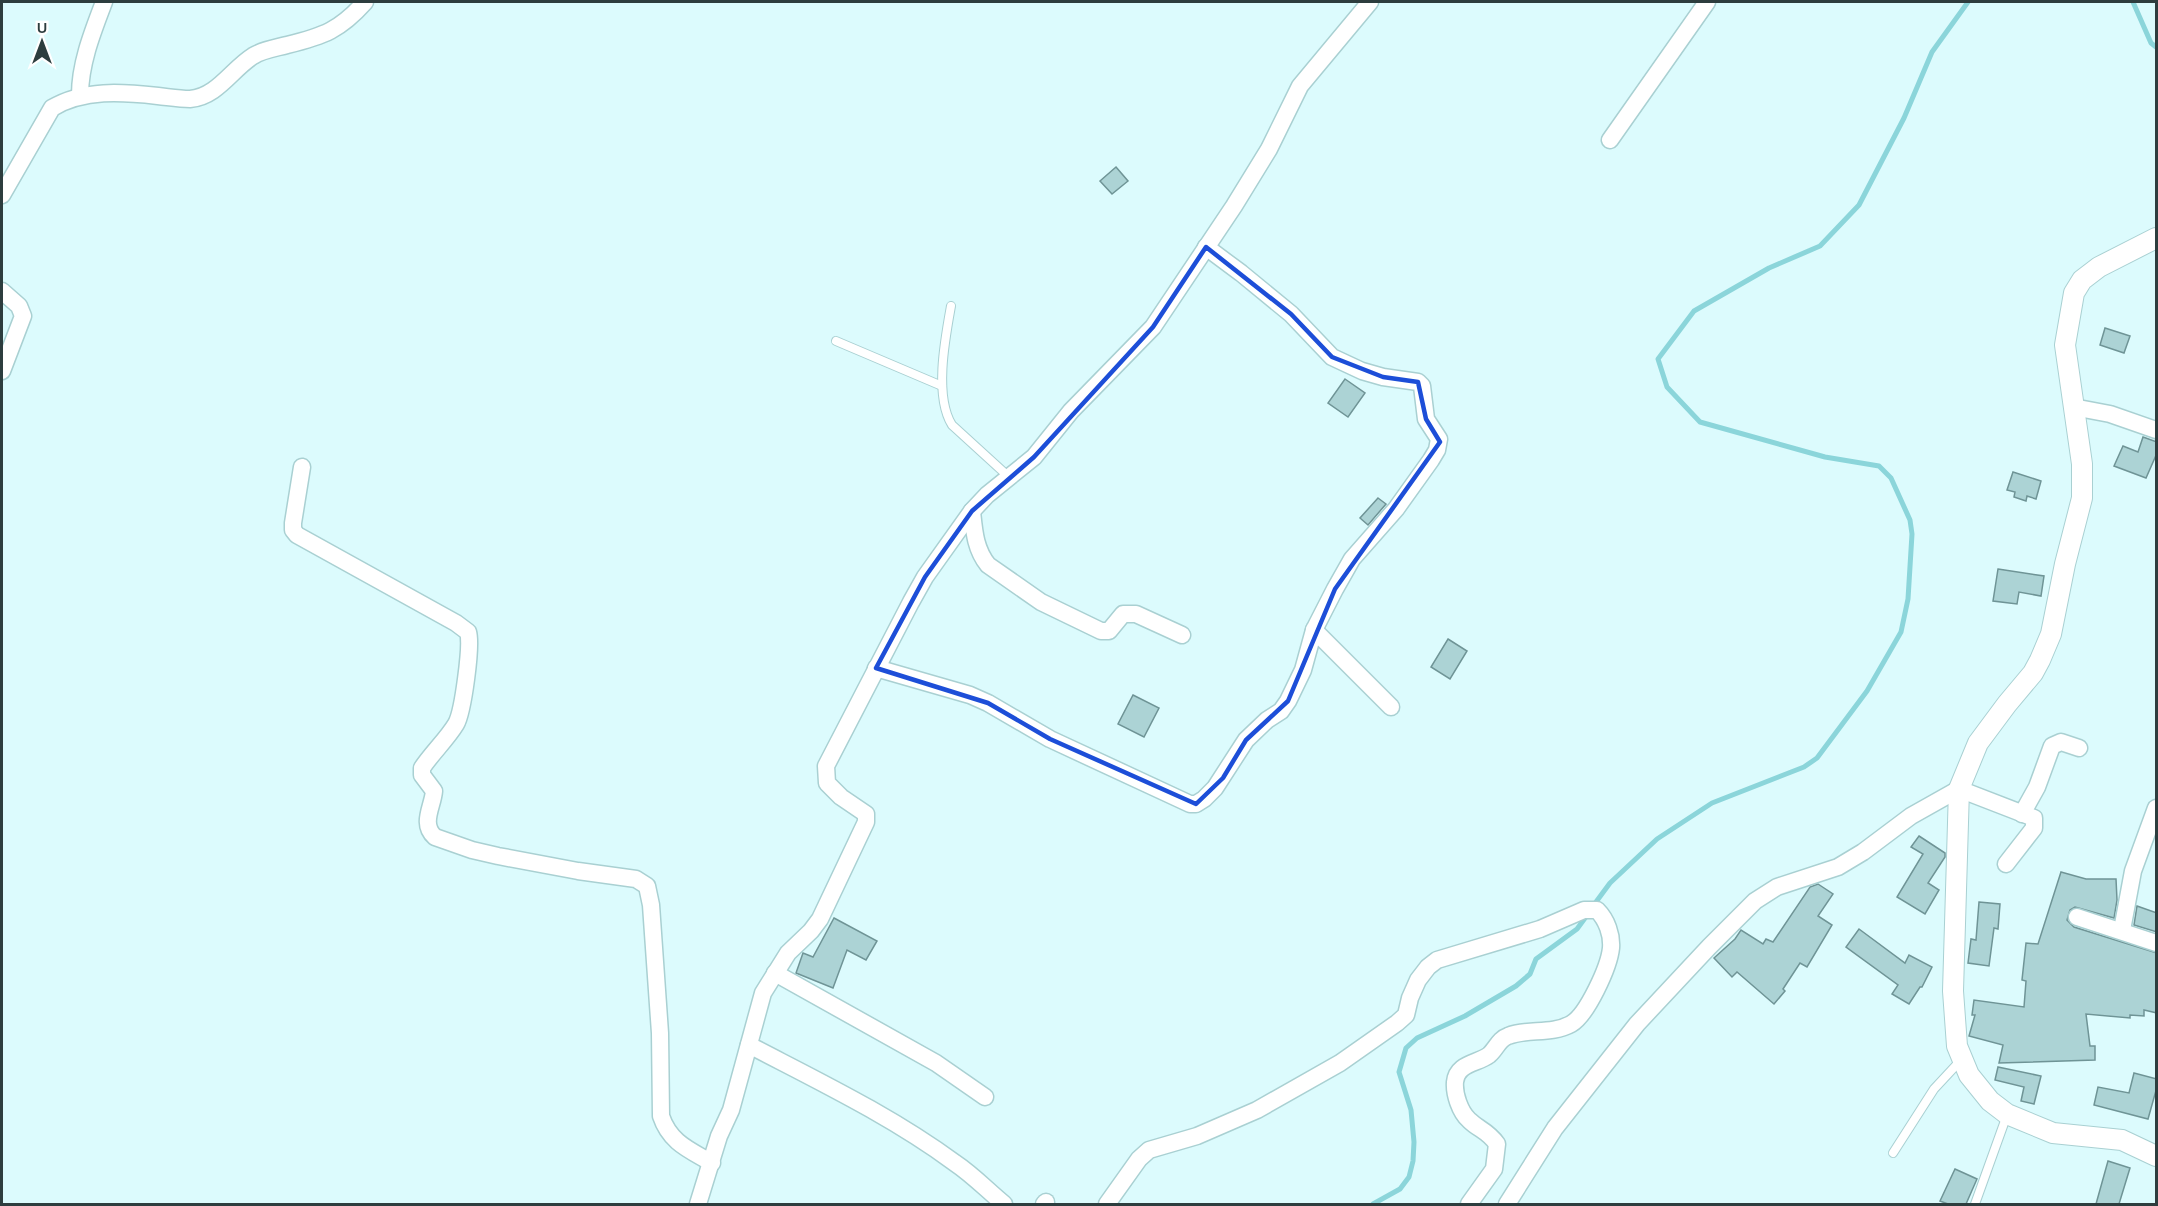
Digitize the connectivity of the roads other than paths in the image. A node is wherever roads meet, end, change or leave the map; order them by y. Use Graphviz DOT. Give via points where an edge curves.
graph roads {
  1 [pos="104,2"];
  2 [pos="365,2"];
  3 [pos="1370,2"];
  4 [pos="1707,2"];
  5 [pos="80,95"];
  6 [pos="1610,140"];
  7 [pos="2,195"];
  8 [pos="2157,238"];
  9 [pos="1206,247"];
  10 [pos="2,291"];
  11 [pos="951,306"];
  12 [pos="836,341"];
  13 [pos="2,371"];
  14 [pos="942,386"];
  15 [pos="2073,407"];
  16 [pos="2157,430"];
  17 [pos="302,466"];
  18 [pos="1010,478"];
  19 [pos="972,511"];
  20 [pos="1314,630"];
  21 [pos="1182,635"];
  22 [pos="876,668"];
  23 [pos="1392,707"];
  24 [pos="2079,748"];
  25 [pos="1959,789"];
  26 [pos="2157,808"];
  27 [pos="2022,814"];
  28 [pos="2006,864"];
  29 [pos="2077,916"];
  30 [pos="2122,930"];
  31 [pos="2157,943"];
  32 [pos="775,974"];
  33 [pos="749,1046"];
  34 [pos="1962,1060"];
  35 [pos="985,1097"];
  36 [pos="2007,1114"];
  37 [pos="1893,1153"];
  38 [pos="2157,1156"];
  39 [pos="712,1163"];
  40 [pos="698,1204"];
  41 [pos="1004,1204"];
  42 [pos="1107,1204"];
  43 [pos="1469,1204"];
  44 [pos="1507,1204"];
  45 [pos="1976,1204"];
  1 -- 5 [label="street" via="87,52"];
  2 -- 5 [label="street" via="333,31 255,54 216,88 198,98 134,93"];
  3 -- 9 [label="street" via="1300,86 1269,149"];
  4 -- 6 [label="street"];
  5 -- 7 [label="street" via="52,108"];
  8 -- 15 [label="street" via="2099,267 2082,280 2074,293 2065,345"];
  9 -- 18 [label="street" via="1153,327"];
  9 -- 20 [label="street" via="1291,314 1332,357 1362,371 1420,383 1425,419 1439,439 1437,450 1396,509 1352,559"];
  10 -- 13 [label="street" via="19,306 23,316"];
  11 -- 14 [label="lane"];
  12 -- 14 [label="lane"];
  14 -- 18 [label="lane" via="952,425"];
  15 -- 16 [label="street" via="2110,414"];
  15 -- 25 [label="street" via="2082,464 2082,498 2051,634 2033,673 1978,743"];
  17 -- 39 [label="street" via="293,524 297,535 468,632 470,650 460,713 422,768 422,775 434,791 429,810 430,833 472,850 636,879 647,886 660,1033 661,1116 673,1139"];
  18 -- 19 [label="street"];
  19 -- 21 [label="street" via="976,544 983,559 1041,602 1101,632 1108,631 1128,613"];
  19 -- 22 [label="street" via="925,577"];
  20 -- 22 [label="street" via="1303,670 1288,701 1250,735 1223,778 1196,804 1050,739 970,695"];
  20 -- 23 [label="street"];
  22 -- 32 [label="street" via="826,766 827,783 866,814 866,822 820,919 788,953"];
  24 -- 27 [label="street" via="2061,742 2052,746"];
  25 -- 27 [label="street"];
  25 -- 34 [label="street" via="1953,991 1957,1046"];
  25 -- 44 [label="street" via="1911,816 1838,867 1777,887 1755,902 1637,1024 1555,1128"];
  26 -- 30 [label="street" via="2133,871"];
  27 -- 28 [label="street" via="2034,818 2034,828"];
  29 -- 30 [label="street"];
  30 -- 31 [label="street"];
  32 -- 33 [label="street" via="759,1002"];
  32 -- 35 [label="street" via="927,1058"];
  33 -- 39 [label="street"];
  33 -- 41 [label="street" via="867,1106 957,1164"];
  34 -- 36 [label="street" via="1978,1088"];
  34 -- 37 [label="lane" via="1934,1089"];
  36 -- 38 [label="street" via="2053,1133 2122,1140"];
  36 -- 45 [label="lane"];
  39 -- 40 [label="street"];
  42 -- 43 [label="street" via="1149,1150 1197,1136 1257,1110 1340,1063 1397,1023 1406,1015 1418,980 1437,960 1540,929 1584,910 1597,910 1607,925 1610,951 1579,1018 1557,1030 1506,1036 1492,1052 1466,1065 1456,1077 1463,1112 1497,1144 1494,1169"];
}
